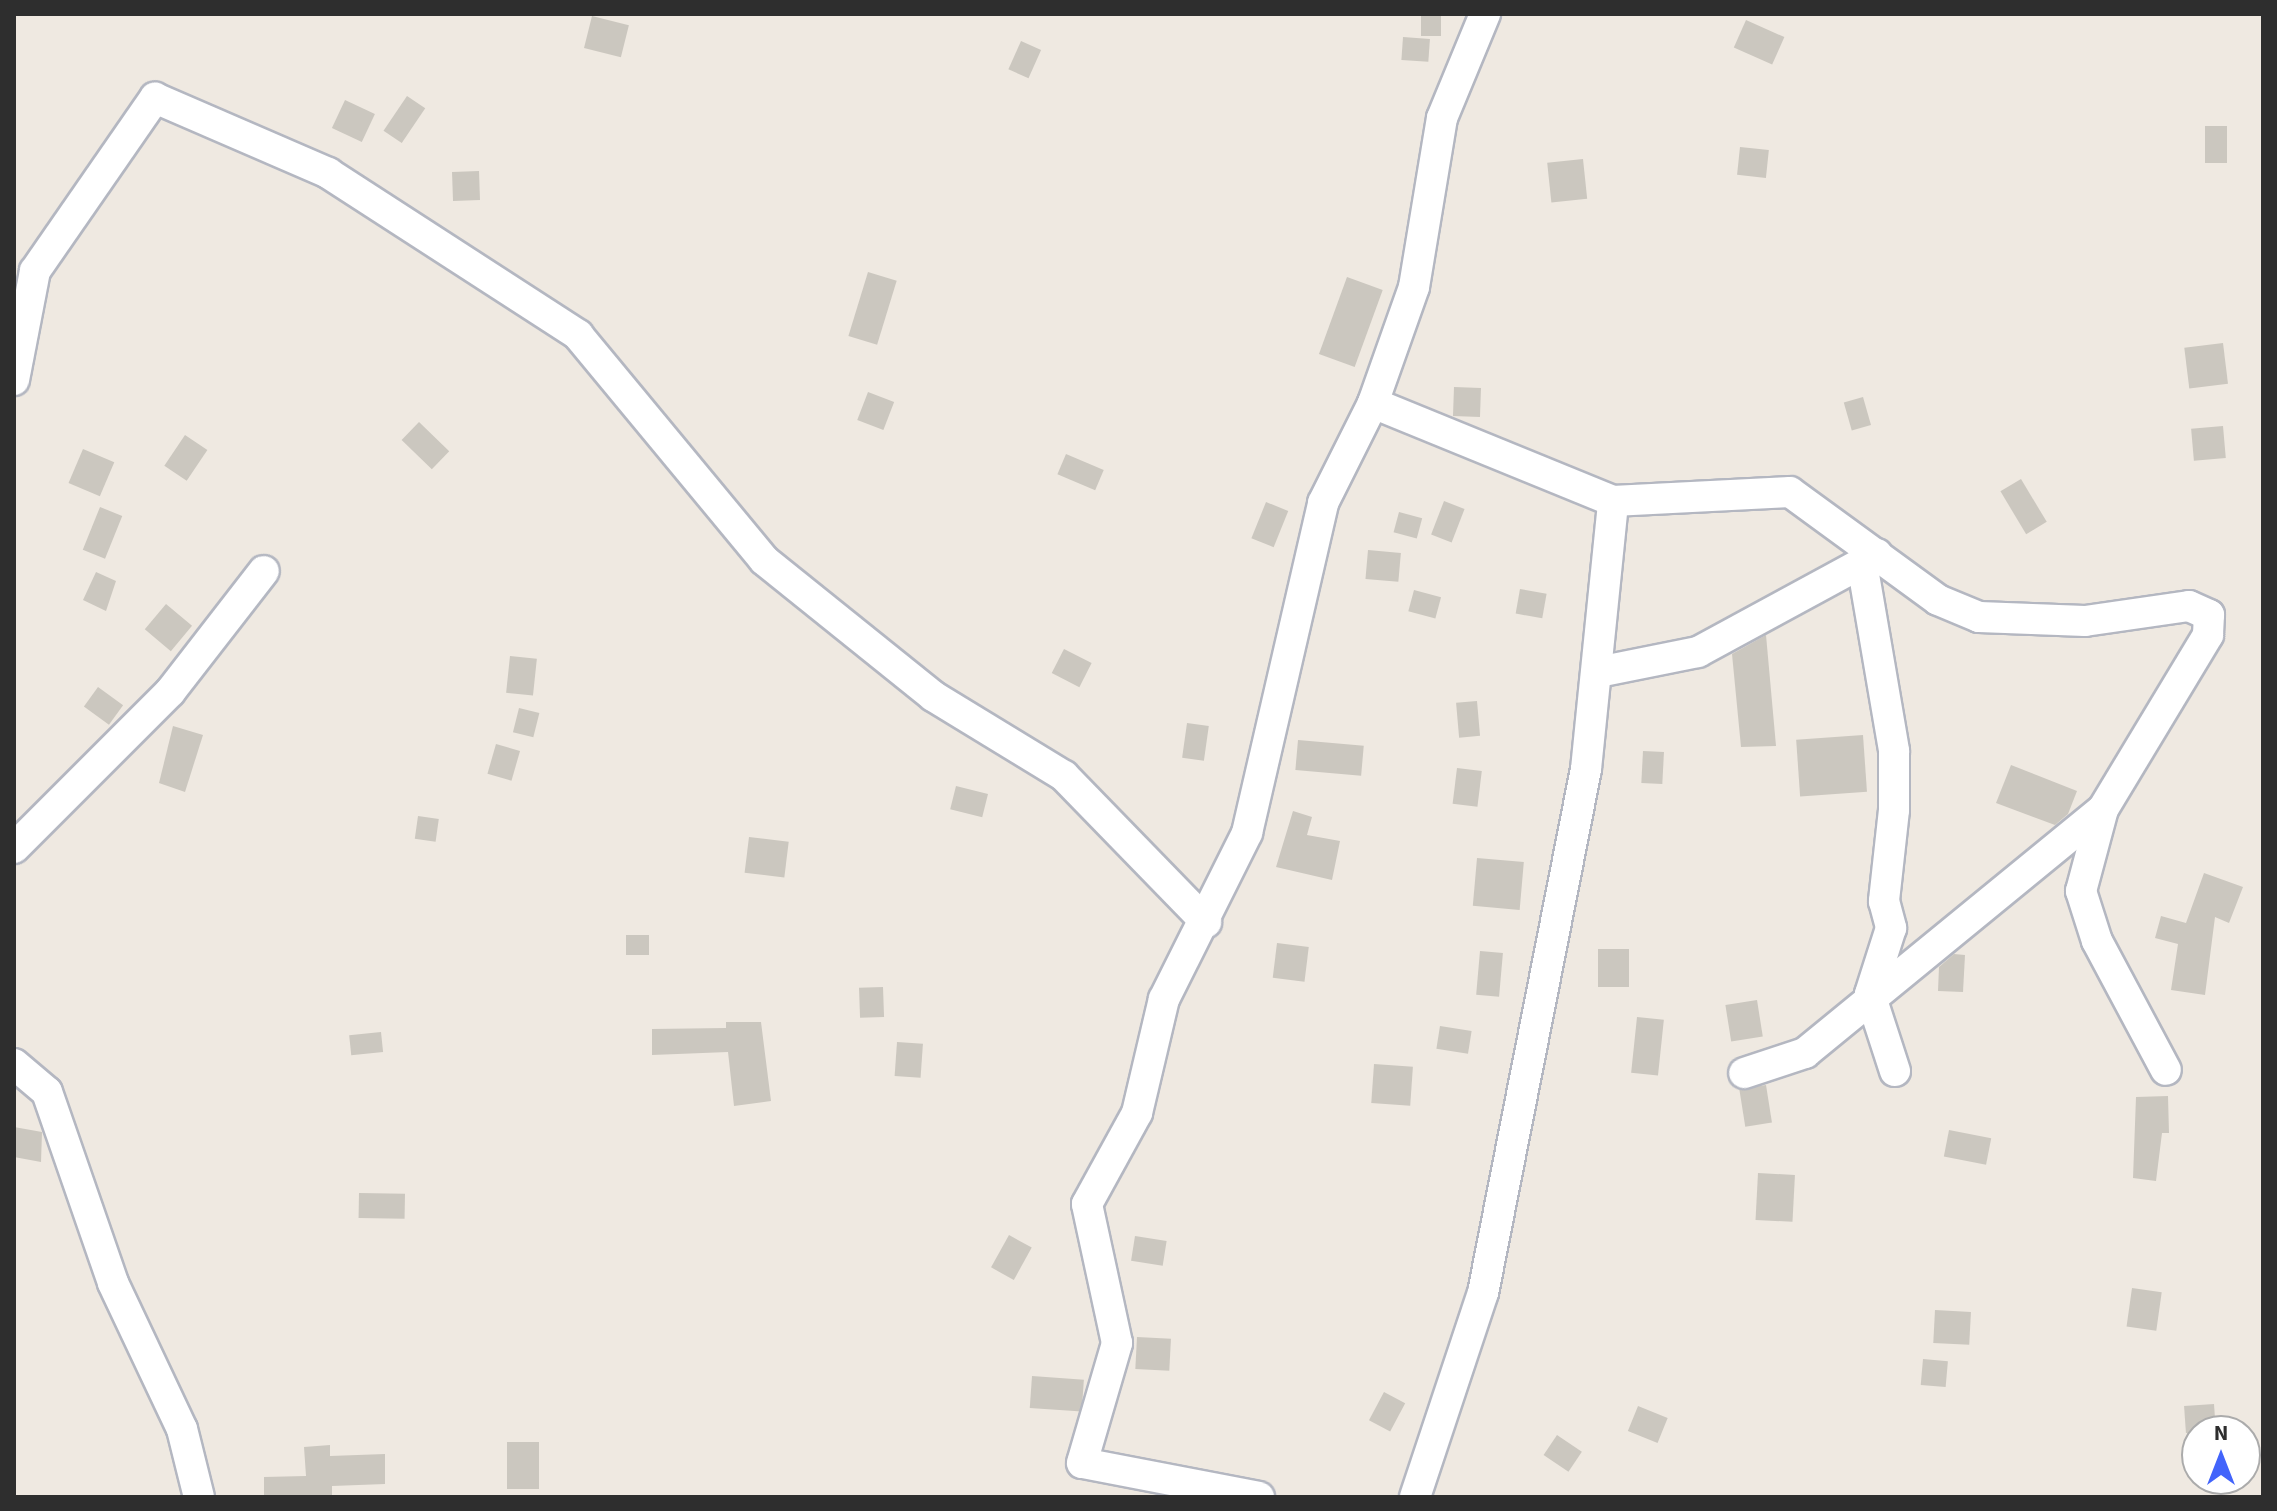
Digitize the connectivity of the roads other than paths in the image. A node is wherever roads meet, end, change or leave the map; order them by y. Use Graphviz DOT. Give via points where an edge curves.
graph roads {
  1 [pos="1485,14"];
  2 [pos="14,380"];
  3 [pos="1373,403"];
  4 [pos="1613,501"];
  5 [pos="1869,559"];
  6 [pos="264,571"];
  7 [pos="1598,672"];
  8 [pos="2103,809"];
  9 [pos="14,848"];
  10 [pos="1206,922"];
  11 [pos="1870,994"];
  12 [pos="14,1064"];
  13 [pos="2166,1070"];
  14 [pos="1895,1071"];
  15 [pos="1744,1073"];
  16 [pos="199,1497"];
  17 [pos="1259,1497"];
  18 [pos="1415,1497"];
  1 -- 3 [label="street" via="1442,118 1414,287"];
  2 -- 10 [label="street" via="35,271 155,98 328,173 578,335 764,560 933,696 1064,776"];
  3 -- 4 [label="street"];
  3 -- 10 [label="street" via="1323,503 1247,833"];
  4 -- 5 [label="street" via="1790,492"];
  4 -- 7 [label="street"];
  5 -- 7 [label="street" via="1698,652"];
  5 -- 8 [label="street" via="1938,600 1979,617 2085,621 2189,606 2209,615 2208,635"];
  5 -- 11 [label="street" via="1894,751 1884,901 1891,928"];
  6 -- 9 [label="street" via="170,692"];
  7 -- 18 [label="street" via="1586,769 1483,1293"];
  8 -- 11 [label="street"];
  8 -- 13 [label="street" via="2081,891 2097,941"];
  10 -- 17 [label="street" via="1164,999 1137,1113 1087,1204 1117,1343 1082,1463"];
  11 -- 14 [label="street"];
  11 -- 15 [label="street" via="1805,1053"];
  12 -- 16 [label="street" via="47,1092 113,1283 182,1429"];
}
